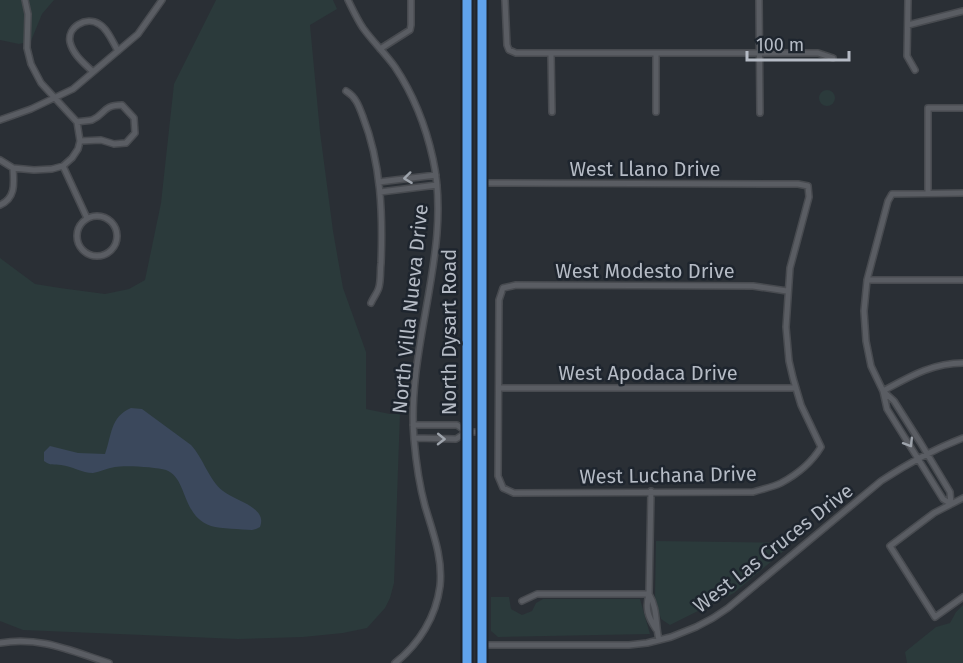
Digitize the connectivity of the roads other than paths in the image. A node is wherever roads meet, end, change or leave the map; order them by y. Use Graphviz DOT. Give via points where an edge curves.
graph roads {
  1 [pos="25,0"];
  2 [pos="162,0"];
  3 [pos="348,0"];
  4 [pos="411,0"];
  5 [pos="467,0"];
  6 [pos="482,0"];
  7 [pos="505,0"];
  8 [pos="759,0"];
  9 [pos="908,0"];
  10 [pos="963,11"];
  11 [pos="908,26"];
  12 [pos="380,49"];
  13 [pos="118,51"];
  14 [pos="656,53"];
  15 [pos="760,53"];
  16 [pos="551,54"];
  17 [pos="833,58"];
  18 [pos="915,70"];
  19 [pos="93,72"];
  20 [pos="346,91"];
  21 [pos="56,97"];
  22 [pos="963,108"];
  23 [pos="552,112"];
  24 [pos="656,112"];
  25 [pos="760,113"];
  26 [pos="0,120"];
  27 [pos="77,122"];
  28 [pos="80,141"];
  29 [pos="0,160"];
  30 [pos="63,166"];
  31 [pos="13,168"];
  32 [pos="436,175"];
  33 [pos="380,182"];
  34 [pos="482,183"];
  35 [pos="437,185"];
  36 [pos="380,192"];
  37 [pos="928,193"];
  38 [pos="963,193"];
  39 [pos="0,206"];
  40 [pos="87,218"];
  41 [pos="867,280"];
  42 [pos="963,280"];
  43 [pos="787,291"];
  44 [pos="370,303"];
  45 [pos="963,363"];
  46 [pos="500,388"];
  47 [pos="796,388"];
  48 [pos="883,391"];
  49 [pos="413,425"];
  50 [pos="467,432"];
  51 [pos="482,432"];
  52 [pos="414,438"];
  53 [pos="963,438"];
  54 [pos="927,454"];
  55 [pos="919,459"];
  56 [pos="651,491"];
  57 [pos="963,498"];
  58 [pos="951,504"];
  59 [pos="650,594"];
  60 [pos="963,597"];
  61 [pos="522,602"];
  62 [pos="655,608"];
  63 [pos="648,610"];
  64 [pos="656,629"];
  65 [pos="659,640"];
  66 [pos="0,643"];
  67 [pos="467,645"];
  68 [pos="482,645"];
  69 [pos="109,663"];
  70 [pos="396,663"];
  71 [pos="467,663"];
  72 [pos="482,663"];
  1 -- 21 [label="street" via="29,59 41,82"];
  2 -- 13 [label="street" via="138,34"];
  3 -- 12 [label="street, North Villa Nueva Drive" via="357,20"];
  4 -- 12 [label="street" via="410,30"];
  5 -- 50 [label="main road, North Dysart Road"];
  6 -- 34 [label="main road, North Dysart Road"];
  7 -- 16 [label="street" via="509,50"];
  8 -- 15 [label="street"];
  9 -- 11 [label="street"];
  10 -- 11 [label="street"];
  11 -- 18 [label="street" via="908,56"];
  12 -- 32 [label="street, North Villa Nueva Drive" via="413,99"];
  13 -- 19 [label="street"];
  13 -- 19 [label="street" via="100,24 82,22 74,27 70,42 76,55"];
  14 -- 15 [label="street"];
  14 -- 16 [label="street"];
  14 -- 24 [label="street"];
  15 -- 17 [label="street" via="818,53"];
  15 -- 25 [label="street"];
  16 -- 23 [label="street"];
  19 -- 21 [label="street"];
  20 -- 33 [label="street" via="357,101 368,130"];
  21 -- 26 [label="street"];
  21 -- 27 [label="street"];
  22 -- 37 [label="street" via="928,108"];
  27 -- 28 [label="street"];
  27 -- 28 [label="street" via="94,119 112,105 122,105 135,118 135,133 126,142"];
  28 -- 30 [label="street"];
  29 -- 31 [label="street"];
  30 -- 31 [label="street"];
  30 -- 40 [label="street"];
  31 -- 39 [label="street" via="14,188 10,199"];
  32 -- 33 [label="street, one-way"];
  32 -- 35 [label="street, North Villa Nueva Drive"];
  33 -- 36 [label="street"];
  34 -- 43 [label="street, West Llano Drive" via="808,186 809,197"];
  34 -- 51 [label="main road, North Dysart Road"];
  35 -- 36 [label="street"];
  35 -- 49 [label="street, North Villa Nueva Drive" via="437,226 417,356"];
  36 -- 44 [label="street" via="379,288"];
  37 -- 38 [label="street"];
  37 -- 41 [label="street" via="892,194"];
  40 -- 40 [label="street" via="79,228 78,241 91,255 105,254 116,240 115,227 100,216"];
  41 -- 42 [label="street"];
  41 -- 48 [label="street" via="866,341 871,366"];
  43 -- 46 [label="street, West Modesto Drive" via="753,286 503,288 499,300"];
  43 -- 47 [label="street" via="789,361"];
  45 -- 48 [label="street" via="926,369"];
  46 -- 47 [label="street, West Apodaca Drive"];
  46 -- 56 [label="street, West Luchana Drive" via="498,476 502,488 514,493"];
  47 -- 56 [label="street, West Luchana Drive" via="821,447 804,467 779,484 753,492"];
  48 -- 54 [label="street" via="894,401"];
  48 -- 55 [label="street, one-way" via="887,410"];
  49 -- 50 [label="street" via="457,425"];
  49 -- 52 [label="street, North Villa Nueva Drive"];
  50 -- 51 [label="street"];
  52 -- 50 [label="street, one-way" via="456,439"];
  50 -- 67 [label="main road, North Dysart Road"];
  51 -- 68 [label="main road, North Dysart Road"];
  52 -- 70 [label="street, North Villa Nueva Drive" via="421,490 440,557 440,585 430,620 415,645"];
  53 -- 54 [label="street, West Las Cruces Drive"];
  54 -- 55 [label="street, West Las Cruces Drive"];
  54 -- 58 [label="street" via="950,492"];
  55 -- 58 [label="street" via="943,499"];
  55 -- 65 [label="street, West Las Cruces Drive" via="871,490 713,618"];
  56 -- 59 [label="street"];
  57 -- 58 [label="street"];
  58 -- 60 [label="street" via="890,546 935,618"];
  59 -- 61 [label="street" via="537,594"];
  59 -- 62 [label="street"];
  59 -- 63 [label="street"];
  62 -- 63 [label="street"];
  62 -- 64 [label="street"];
  63 -- 64 [label="street"];
  64 -- 65 [label="street"];
  65 -- 68 [label="street, West Las Cruces Drive" via="629,645"];
  66 -- 69 [label="street" via="43,642"];
  67 -- 68 [label="main road"];
  67 -- 71 [label="main road, North Dysart Road"];
  68 -- 72 [label="main road, North Dysart Road"];
}
